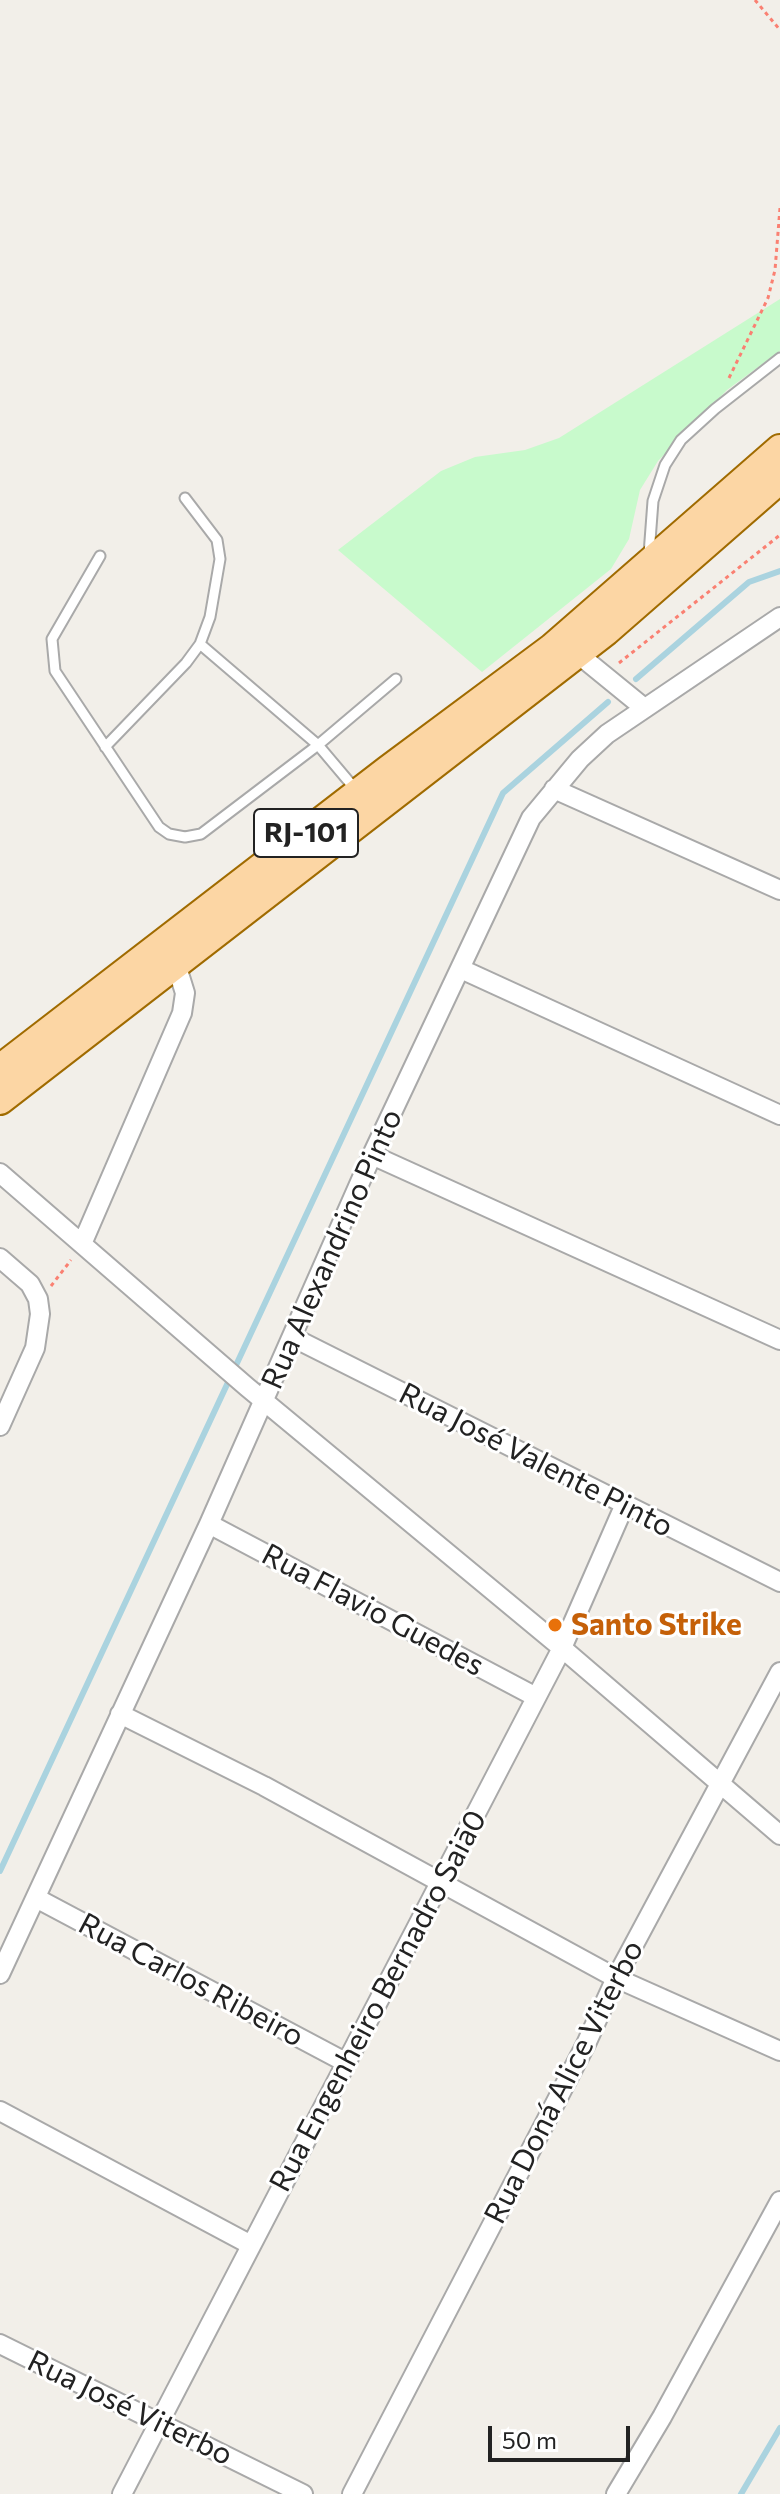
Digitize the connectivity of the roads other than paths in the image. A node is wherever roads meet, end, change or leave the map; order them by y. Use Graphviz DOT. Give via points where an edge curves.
graph roads {
  1 [pos="780,358"];
  2 [pos="780,449"];
  3 [pos="780,479"];
  4 [pos="185,498"];
  5 [pos="100,556"];
  6 [pos="649,565"];
  7 [pos="780,617"];
  8 [pos="200,644"];
  9 [pos="578,654"];
  10 [pos="396,679"];
  11 [pos="643,707"];
  12 [pos="318,745"];
  13 [pos="105,747"];
  14 [pos="554,789"];
  15 [pos="359,792"];
  16 [pos="780,890"];
  17 [pos="176,964"];
  18 [pos="461,969"];
  19 [pos="0,1069"];
  20 [pos="0,1100"];
  21 [pos="780,1115"];
  22 [pos="372,1155"];
  23 [pos="0,1173"];
  24 [pos="82,1244"];
  25 [pos="0,1258"];
  26 [pos="292,1337"];
  27 [pos="780,1340"];
  28 [pos="264,1401"];
  29 [pos="0,1426"];
  30 [pos="625,1504"];
  31 [pos="209,1524"];
  32 [pos="780,1582"];
  33 [pos="562,1648"];
  34 [pos="780,1672"];
  35 [pos="536,1697"];
  36 [pos="120,1714"];
  37 [pos="721,1786"];
  38 [pos="780,1835"];
  39 [pos="441,1884"];
  40 [pos="36,1898"];
  41 [pos="0,1974"];
  42 [pos="616,1978"];
  43 [pos="780,2051"];
  44 [pos="345,2062"];
  45 [pos="0,2111"];
  46 [pos="780,2201"];
  47 [pos="251,2245"];
  48 [pos="0,2344"];
  49 [pos="158,2422"];
  50 [pos="122,2494"];
  51 [pos="303,2494"];
  52 [pos="352,2494"];
  53 [pos="616,2494"];
  1 -- 6 [label="lane" via="681,440 665,465 653,501"];
  2 -- 6 [label="main road, RJ-101"];
  3 -- 9 [label="main road, RJ-101"];
  4 -- 8 [label="lane" via="217,540 220,559"];
  5 -- 13 [label="lane" via="52,639 51,654 55,671"];
  6 -- 15 [label="main road, RJ-101" via="552,648"];
  7 -- 11 [label="street, Rua Alexandrino Pinto"];
  8 -- 12 [label="lane"];
  8 -- 13 [label="lane"];
  9 -- 11 [label="street"];
  9 -- 17 [label="main road, RJ-101"];
  10 -- 12 [label="lane"];
  11 -- 14 [label="street, Rua Alexandrino Pinto" via="607,734"];
  12 -- 13 [label="lane" via="201,834 185,837 159,827"];
  12 -- 15 [label="lane"];
  14 -- 16 [label="street"];
  14 -- 18 [label="street, Rua Alexandrino Pinto" via="531,818"];
  15 -- 19 [label="main road, RJ-101"];
  17 -- 20 [label="main road, RJ-101"];
  17 -- 24 [label="street" via="185,993 182,1013"];
  18 -- 21 [label="street"];
  18 -- 22 [label="street, Rua Alexandrino Pinto"];
  22 -- 26 [label="street, Rua Alexandrino Pinto"];
  22 -- 27 [label="street"];
  23 -- 24 [label="street"];
  24 -- 28 [label="street"];
  25 -- 29 [label="street" via="24,1278 39,1303 35,1348"];
  26 -- 28 [label="street, Rua Alexandrino Pinto"];
  26 -- 30 [label="street, Rua José Valente Pinto"];
  28 -- 31 [label="street, Rua Alexandrino Pinto"];
  28 -- 33 [label="street"];
  30 -- 32 [label="street, Rua José Valente Pinto"];
  30 -- 33 [label="street, Rua Engenheiro Bernadro Saiā0"];
  31 -- 35 [label="street, Rua Flavio Guedes"];
  31 -- 36 [label="street, Rua Alexandrino Pinto"];
  33 -- 35 [label="street, Rua Engenheiro Bernadro Saiā0"];
  33 -- 37 [label="street"];
  34 -- 37 [label="street, Rua Doná Alice Viterbo"];
  35 -- 39 [label="street, Rua Engenheiro Bernadro Saiā0"];
  36 -- 39 [label="street"];
  36 -- 40 [label="street, Rua Alexandrino Pinto"];
  37 -- 38 [label="street"];
  37 -- 42 [label="street, Rua Doná Alice Viterbo"];
  39 -- 42 [label="street"];
  39 -- 44 [label="street, Rua Engenheiro Bernadro Saiā0"];
  40 -- 41 [label="street, Rua Alexandrino Pinto"];
  40 -- 44 [label="street, Rua Carlos Ribeiro"];
  42 -- 43 [label="street"];
  42 -- 52 [label="street, Rua Doná Alice Viterbo"];
  44 -- 47 [label="street, Rua Engenheiro Bernadro Saiā0"];
  45 -- 47 [label="street"];
  46 -- 53 [label="street"];
  47 -- 49 [label="street, Rua Engenheiro Bernadro Saiā0"];
  48 -- 49 [label="street, Rua José Viterbo"];
  49 -- 50 [label="street, Rua Engenheiro Bernadro Saiā0"];
  49 -- 51 [label="street, Rua José Viterbo"];
}
